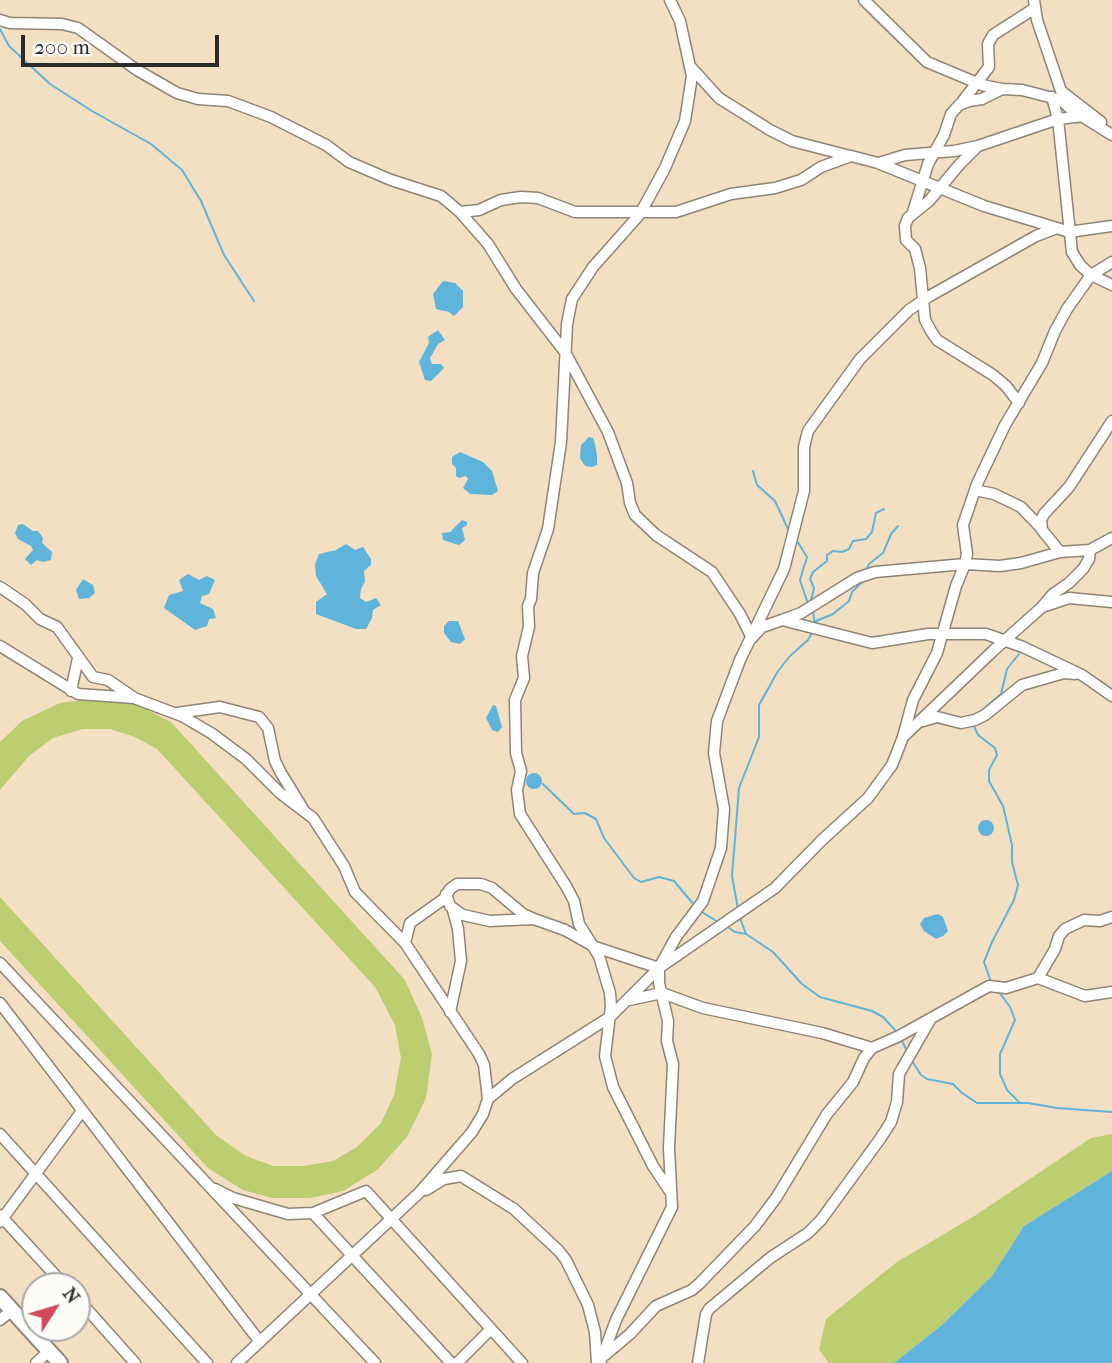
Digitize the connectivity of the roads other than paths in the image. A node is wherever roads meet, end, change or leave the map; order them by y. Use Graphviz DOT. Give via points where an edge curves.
graph roads {
  1 [pos="670,0"];
  2 [pos="864,0"];
  3 [pos="1034,4"];
  4 [pos="0,20"];
  5 [pos="690,65"];
  6 [pos="976,82"];
  7 [pos="1002,89"];
  8 [pos="1052,97"];
  9 [pos="959,105"];
  10 [pos="1084,116"];
  11 [pos="1058,119"];
  12 [pos="1112,134"];
  13 [pos="978,146"];
  14 [pos="934,151"];
  15 [pos="851,156"];
  16 [pos="878,163"];
  17 [pos="923,182"];
  18 [pos="941,189"];
  19 [pos="460,212"];
  20 [pos="913,212"];
  21 [pos="640,214"];
  22 [pos="1112,226"];
  23 [pos="1057,228"];
  24 [pos="1069,232"];
  25 [pos="1112,262"];
  26 [pos="1091,275"];
  27 [pos="1112,285"];
  28 [pos="922,301"];
  29 [pos="565,352"];
  30 [pos="1019,403"];
  31 [pos="1112,421"];
  32 [pos="975,490"];
  33 [pos="1042,530"];
  34 [pos="1112,538"];
  35 [pos="1090,550"];
  36 [pos="1060,552"];
  37 [pos="965,564"];
  38 [pos="0,586"];
  39 [pos="1112,602"];
  40 [pos="1042,607"];
  41 [pos="782,620"];
  42 [pos="944,633"];
  43 [pos="752,638"];
  44 [pos="1005,640"];
  45 [pos="0,646"];
  46 [pos="78,658"];
  47 [pos="1082,675"];
  48 [pos="71,691"];
  49 [pos="1112,696"];
  50 [pos="134,698"];
  51 [pos="174,713"];
  52 [pos="920,722"];
  53 [pos="903,737"];
  54 [pos="306,812"];
  55 [pos="446,894"];
  56 [pos="453,910"];
  57 [pos="1112,917"];
  58 [pos="534,919"];
  59 [pos="405,943"];
  60 [pos="595,947"];
  61 [pos="0,963"];
  62 [pos="659,968"];
  63 [pos="1038,978"];
  64 [pos="1112,992"];
  65 [pos="662,993"];
  66 [pos="0,1003"];
  67 [pos="624,1003"];
  68 [pos="450,1012"];
  69 [pos="610,1017"];
  70 [pos="932,1017"];
  71 [pos="872,1048"];
  72 [pos="484,1065"];
  73 [pos="512,1079"];
  74 [pos="488,1099"];
  75 [pos="82,1111"];
  76 [pos="0,1134"];
  77 [pos="37,1174"];
  78 [pos="208,1186"];
  79 [pos="419,1193"];
  80 [pos="673,1196"];
  81 [pos="313,1213"];
  82 [pos="1,1219"];
  83 [pos="392,1220"];
  84 [pos="352,1256"];
  85 [pos="52,1272"];
  86 [pos="310,1295"];
  87 [pos="0,1297"];
  88 [pos="12,1310"];
  89 [pos="91,1314"];
  90 [pos="0,1320"];
  91 [pos="491,1329"];
  92 [pos="260,1342"];
  93 [pos="49,1352"];
  94 [pos="517,1361"];
  95 [pos="599,1362"];
  96 [pos="36,1363"];
  97 [pos="60,1363"];
  98 [pos="135,1363"];
  99 [pos="206,1363"];
  100 [pos="237,1363"];
  101 [pos="375,1363"];
  102 [pos="454,1363"];
  103 [pos="698,1363"];
  1 -- 5 [label="street"];
  2 -- 6 [label="street" via="928,62"];
  3 -- 6 [label="street" via="993,35 988,44 989,67"];
  3 -- 12 [label="street" via="1060,91 1094,114"];
  4 -- 19 [label="street" via="78,27 177,93 228,101 271,117 349,162 441,196"];
  5 -- 15 [label="street" via="719,98 770,130 792,141"];
  5 -- 21 [label="street" via="692,82 680,136"];
  6 -- 7 [label="street"];
  6 -- 9 [label="street"];
  7 -- 8 [label="street"];
  7 -- 9 [label="street"];
  8 -- 10 [label="street"];
  8 -- 11 [label="street"];
  9 -- 14 [label="street"];
  10 -- 11 [label="street"];
  10 -- 12 [label="street"];
  11 -- 13 [label="street"];
  11 -- 24 [label="street"];
  13 -- 14 [label="street"];
  13 -- 18 [label="street"];
  14 -- 16 [label="street"];
  14 -- 17 [label="street"];
  15 -- 16 [label="street"];
  15 -- 21 [label="street" via="775,188 720,197 676,212"];
  16 -- 17 [label="street"];
  17 -- 18 [label="street"];
  17 -- 20 [label="street"];
  18 -- 20 [label="street"];
  18 -- 23 [label="street"];
  19 -- 21 [label="street" via="521,197 538,198 575,212"];
  19 -- 29 [label="street"];
  20 -- 28 [label="street" via="905,226 906,240 915,249 920,268"];
  21 -- 29 [label="street" via="576,290"];
  22 -- 24 [label="street"];
  23 -- 24 [label="street"];
  23 -- 28 [label="street" via="1023,242"];
  24 -- 26 [label="street" via="1075,258"];
  25 -- 26 [label="street"];
  26 -- 27 [label="street"];
  26 -- 30 [label="street" via="1067,309"];
  28 -- 30 [label="street" via="925,320 937,340 993,375"];
  28 -- 43 [label="street" via="860,359 808,431 804,491 793,536 784,569"];
  29 -- 43 [label="street" via="608,432 635,515 656,535 712,572"];
  29 -- 60 [label="street" via="559,453 548,529 533,573 522,656 524,678 515,700 521,771 517,801 523,821 566,886 579,924"];
  30 -- 32 [label="street"];
  31 -- 33 [label="street" via="1069,487 1044,514"];
  32 -- 33 [label="street" via="1021,507"];
  32 -- 37 [label="street" via="963,525"];
  33 -- 36 [label="street"];
  34 -- 35 [label="street"];
  35 -- 36 [label="street"];
  35 -- 40 [label="street" via="1083,569"];
  36 -- 37 [label="street" via="1021,564"];
  37 -- 41 [label="street" via="876,572"];
  37 -- 42 [label="street"];
  38 -- 46 [label="street" via="40,620 57,627"];
  39 -- 40 [label="street" via="1069,598"];
  40 -- 44 [label="street"];
  41 -- 42 [label="street" via="872,643"];
  41 -- 43 [label="street" via="762,627"];
  42 -- 44 [label="street" via="986,634"];
  42 -- 53 [label="street" via="913,700"];
  43 -- 62 [label="street" via="717,721 714,753 724,809 721,848 703,901"];
  44 -- 47 [label="street"];
  44 -- 52 [label="street"];
  45 -- 48 [label="street"];
  46 -- 48 [label="street"];
  46 -- 50 [label="street" via="93,677 108,680"];
  47 -- 49 [label="street"];
  47 -- 52 [label="street" via="1064,673 1023,685 975,720 961,723 937,717"];
  48 -- 50 [label="street"];
  50 -- 51 [label="street"];
  51 -- 54 [label="street" via="225,743"];
  51 -- 54 [label="street" via="220,707 259,717 268,728 275,761"];
  52 -- 53 [label="street"];
  53 -- 62 [label="street" via="892,765 868,798 775,888"];
  54 -- 59 [label="street" via="329,840 355,892"];
  55 -- 56 [label="street"];
  55 -- 58 [label="street" via="457,884 481,884"];
  55 -- 59 [label="street" via="410,923"];
  56 -- 58 [label="street" via="490,920"];
  56 -- 68 [label="street" via="461,961"];
  57 -- 63 [label="street" via="1084,920 1065,929"];
  58 -- 60 [label="street"];
  59 -- 68 [label="street"];
  60 -- 62 [label="street"];
  60 -- 69 [label="street" via="610,993"];
  61 -- 78 [label="street"];
  62 -- 65 [label="street"];
  62 -- 67 [label="street"];
  63 -- 64 [label="street" via="1085,996"];
  63 -- 70 [label="street" via="1006,988 989,986"];
  65 -- 67 [label="street"];
  65 -- 71 [label="street"];
  65 -- 80 [label="street" via="673,1064 669,1148"];
  66 -- 75 [label="street"];
  67 -- 69 [label="street"];
  68 -- 72 [label="street"];
  69 -- 73 [label="street"];
  69 -- 80 [label="street" via="605,1056 613,1087"];
  70 -- 71 [label="street"];
  70 -- 103 [label="street" via="899,1074 894,1112 880,1139 808,1233 709,1309"];
  71 -- 95 [label="street" via="755,1226 692,1290 656,1306"];
  72 -- 73 [label="street" via="499,1081"];
  72 -- 74 [label="street"];
  73 -- 74 [label="street"];
  74 -- 79 [label="street" via="472,1132"];
  75 -- 77 [label="street"];
  75 -- 92 [label="street"];
  76 -- 77 [label="street"];
  77 -- 82 [label="street"];
  77 -- 99 [label="street"];
  78 -- 81 [label="street" via="265,1209"];
  78 -- 86 [label="street"];
  79 -- 83 [label="street"];
  79 -- 95 [label="street" via="444,1179 461,1176 506,1203 542,1234 566,1260 588,1305"];
  80 -- 95 [label="street" via="672,1207"];
  81 -- 83 [label="street" via="366,1191"];
  81 -- 84 [label="street"];
  82 -- 85 [label="street"];
  83 -- 84 [label="street"];
  83 -- 91 [label="street"];
  84 -- 86 [label="street"];
  84 -- 102 [label="street"];
  86 -- 92 [label="street"];
  86 -- 101 [label="street"];
  87 -- 88 [label="highway"];
  88 -- 90 [label="street"];
  88 -- 93 [label="highway"];
  89 -- 98 [label="street"];
  91 -- 94 [label="street"];
  91 -- 102 [label="street"];
  92 -- 100 [label="street"];
  93 -- 96 [label="street"];
  93 -- 97 [label="highway"];
}
